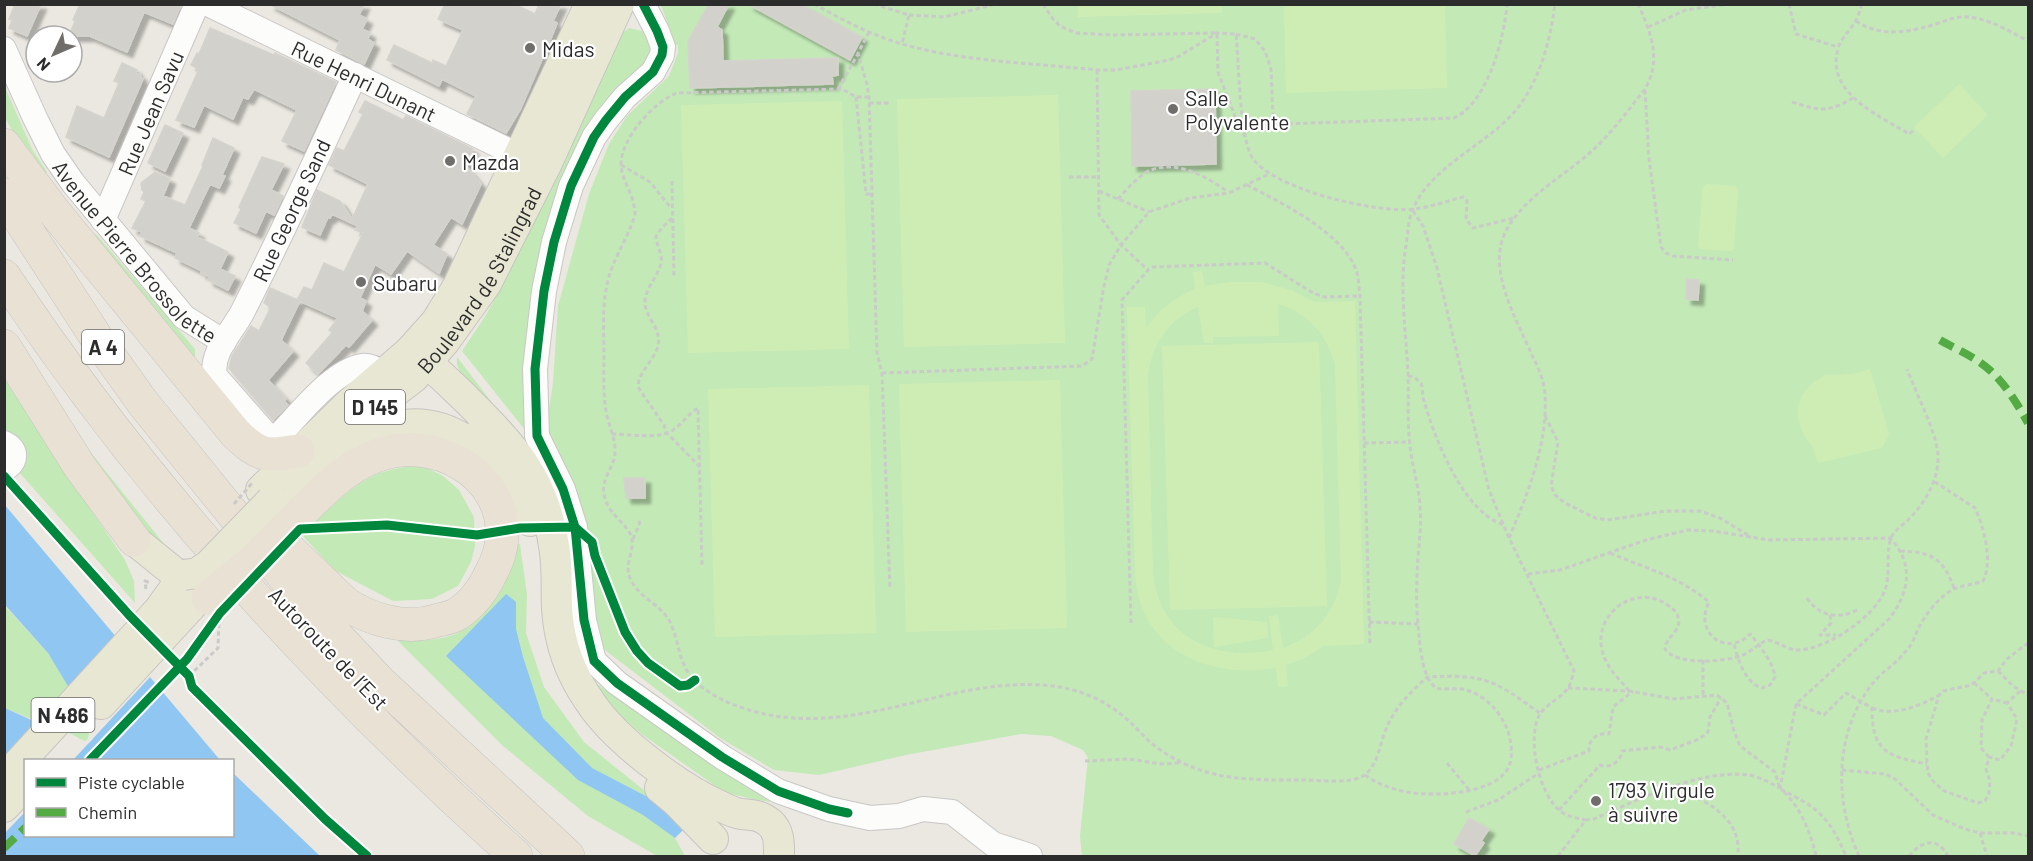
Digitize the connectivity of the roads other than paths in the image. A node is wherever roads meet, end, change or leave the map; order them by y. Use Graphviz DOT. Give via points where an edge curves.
graph roads {
  1 [pos="197,4"];
  2 [pos="208,4"];
  3 [pos="590,4"];
  4 [pos="619,4"];
  5 [pos="643,4"];
  6 [pos="4,49"];
  7 [pos="355,75"];
  8 [pos="4,145"];
  9 [pos="519,156"];
  10 [pos="4,195"];
  11 [pos="103,220"];
  12 [pos="4,276"];
  13 [pos="224,342"];
  14 [pos="4,346"];
  15 [pos="407,364"];
  16 [pos="4,443"];
  17 [pos="334,449"];
  18 [pos="499,465"];
  19 [pos="7,476"];
  20 [pos="214,489"];
  21 [pos="280,492"];
  22 [pos="134,540"];
  23 [pos="190,604"];
  24 [pos="25,759"];
  25 [pos="49,759"];
  26 [pos="24,760"];
  27 [pos="4,779"];
  28 [pos="24,786"];
  29 [pos="4,807"];
  30 [pos="738,814"];
  31 [pos="713,848"];
  32 [pos="516,856"];
  33 [pos="568,856"];
  34 [pos="778,856"];
  35 [pos="1030,856"];
  1 -- 11 [label="street, Rue Jean Savu"];
  2 -- 7 [label="street, Rue Henri Dunant"];
  3 -- 9 [label="main road, Boulevard de Stalingrad / D 145"];
  4 -- 15 [label="main road, Boulevard de Stalingrad / D 145" via="546,165 486,284 463,318"];
  5 -- 35 [label="street" via="663,47 662,55 653,72 626,97 594,137 571,186 544,291 535,369 537,436 563,489 575,527 584,620 594,661 617,683 778,791 829,810 870,818 899,816 923,808 952,812 993,844"];
  6 -- 11 [label="street, Avenue Pierre Brossolette" via="53,154"];
  7 -- 9 [label="street, Rue Henri Dunant"];
  7 -- 13 [label="street, Rue George Sand" via="243,311"];
  8 -- 21 [label="highway" via="236,434 255,450 267,454"];
  9 -- 15 [label="main road, Boulevard de Stalingrad / D 145" via="453,295"];
  10 -- 20 [label="highway, Autoroute de l’Est / A 4" via="123,375"];
  11 -- 13 [label="street, Avenue Pierre Brossolette" via="184,317"];
  12 -- 32 [label="highway, Autoroute de l’Est / A 4" via="114,429 277,622 360,709"];
  13 -- 15 [label="street, Avenue Pierre Brossolette" via="216,356 215,376 272,437 279,436 345,373 362,366"];
  14 -- 22 [label="highway" via="80,467"];
  15 -- 17 [label="main road, Boulevard de Stalingrad / D 145"];
  15 -- 18 [label="main road" via="493,451"];
  15 -- 21 [label="main road, Boulevard de Stalingrad / D 145"];
  15 -- 30 [label="main road" via="505,438 529,470 549,519 555,547 560,633 590,703 636,751 701,797"];
  16 -- 19 [label="street" via="15,456"];
  17 -- 18 [label="main road" via="384,428 416,424 466,440"];
  17 -- 21 [label="main road" via="316,455"];
  18 -- 31 [label="main road" via="517,490 534,535 541,628 547,657 562,692 594,737 677,802"];
  20 -- 21 [label="highway" via="243,503 354,610 395,624 427,623 456,615 486,586 497,561 502,536 498,510 471,471 447,456 411,448 375,456 355,466 319,494"];
  20 -- 33 [label="highway, Autoroute de l’Est / A 4" via="302,599 380,682"];
  21 -- 23 [label="main road, N 486"];
  21 -- 23 [label="highway, bridge" via="251,563"];
  22 -- 23 [label="main road" via="174,573"];
  22 -- 23 [label="main road" via="162,594"];
  23 -- 24 [label="main road, N 486"];
  23 -- 25 [label="main road, N 486"];
  26 -- 27 [label="main road, N 486"];
  28 -- 29 [label="main road"];
  30 -- 31 [label="main road" via="722,823"];
  30 -- 34 [label="main road" via="757,814 772,824 780,840"];
}
